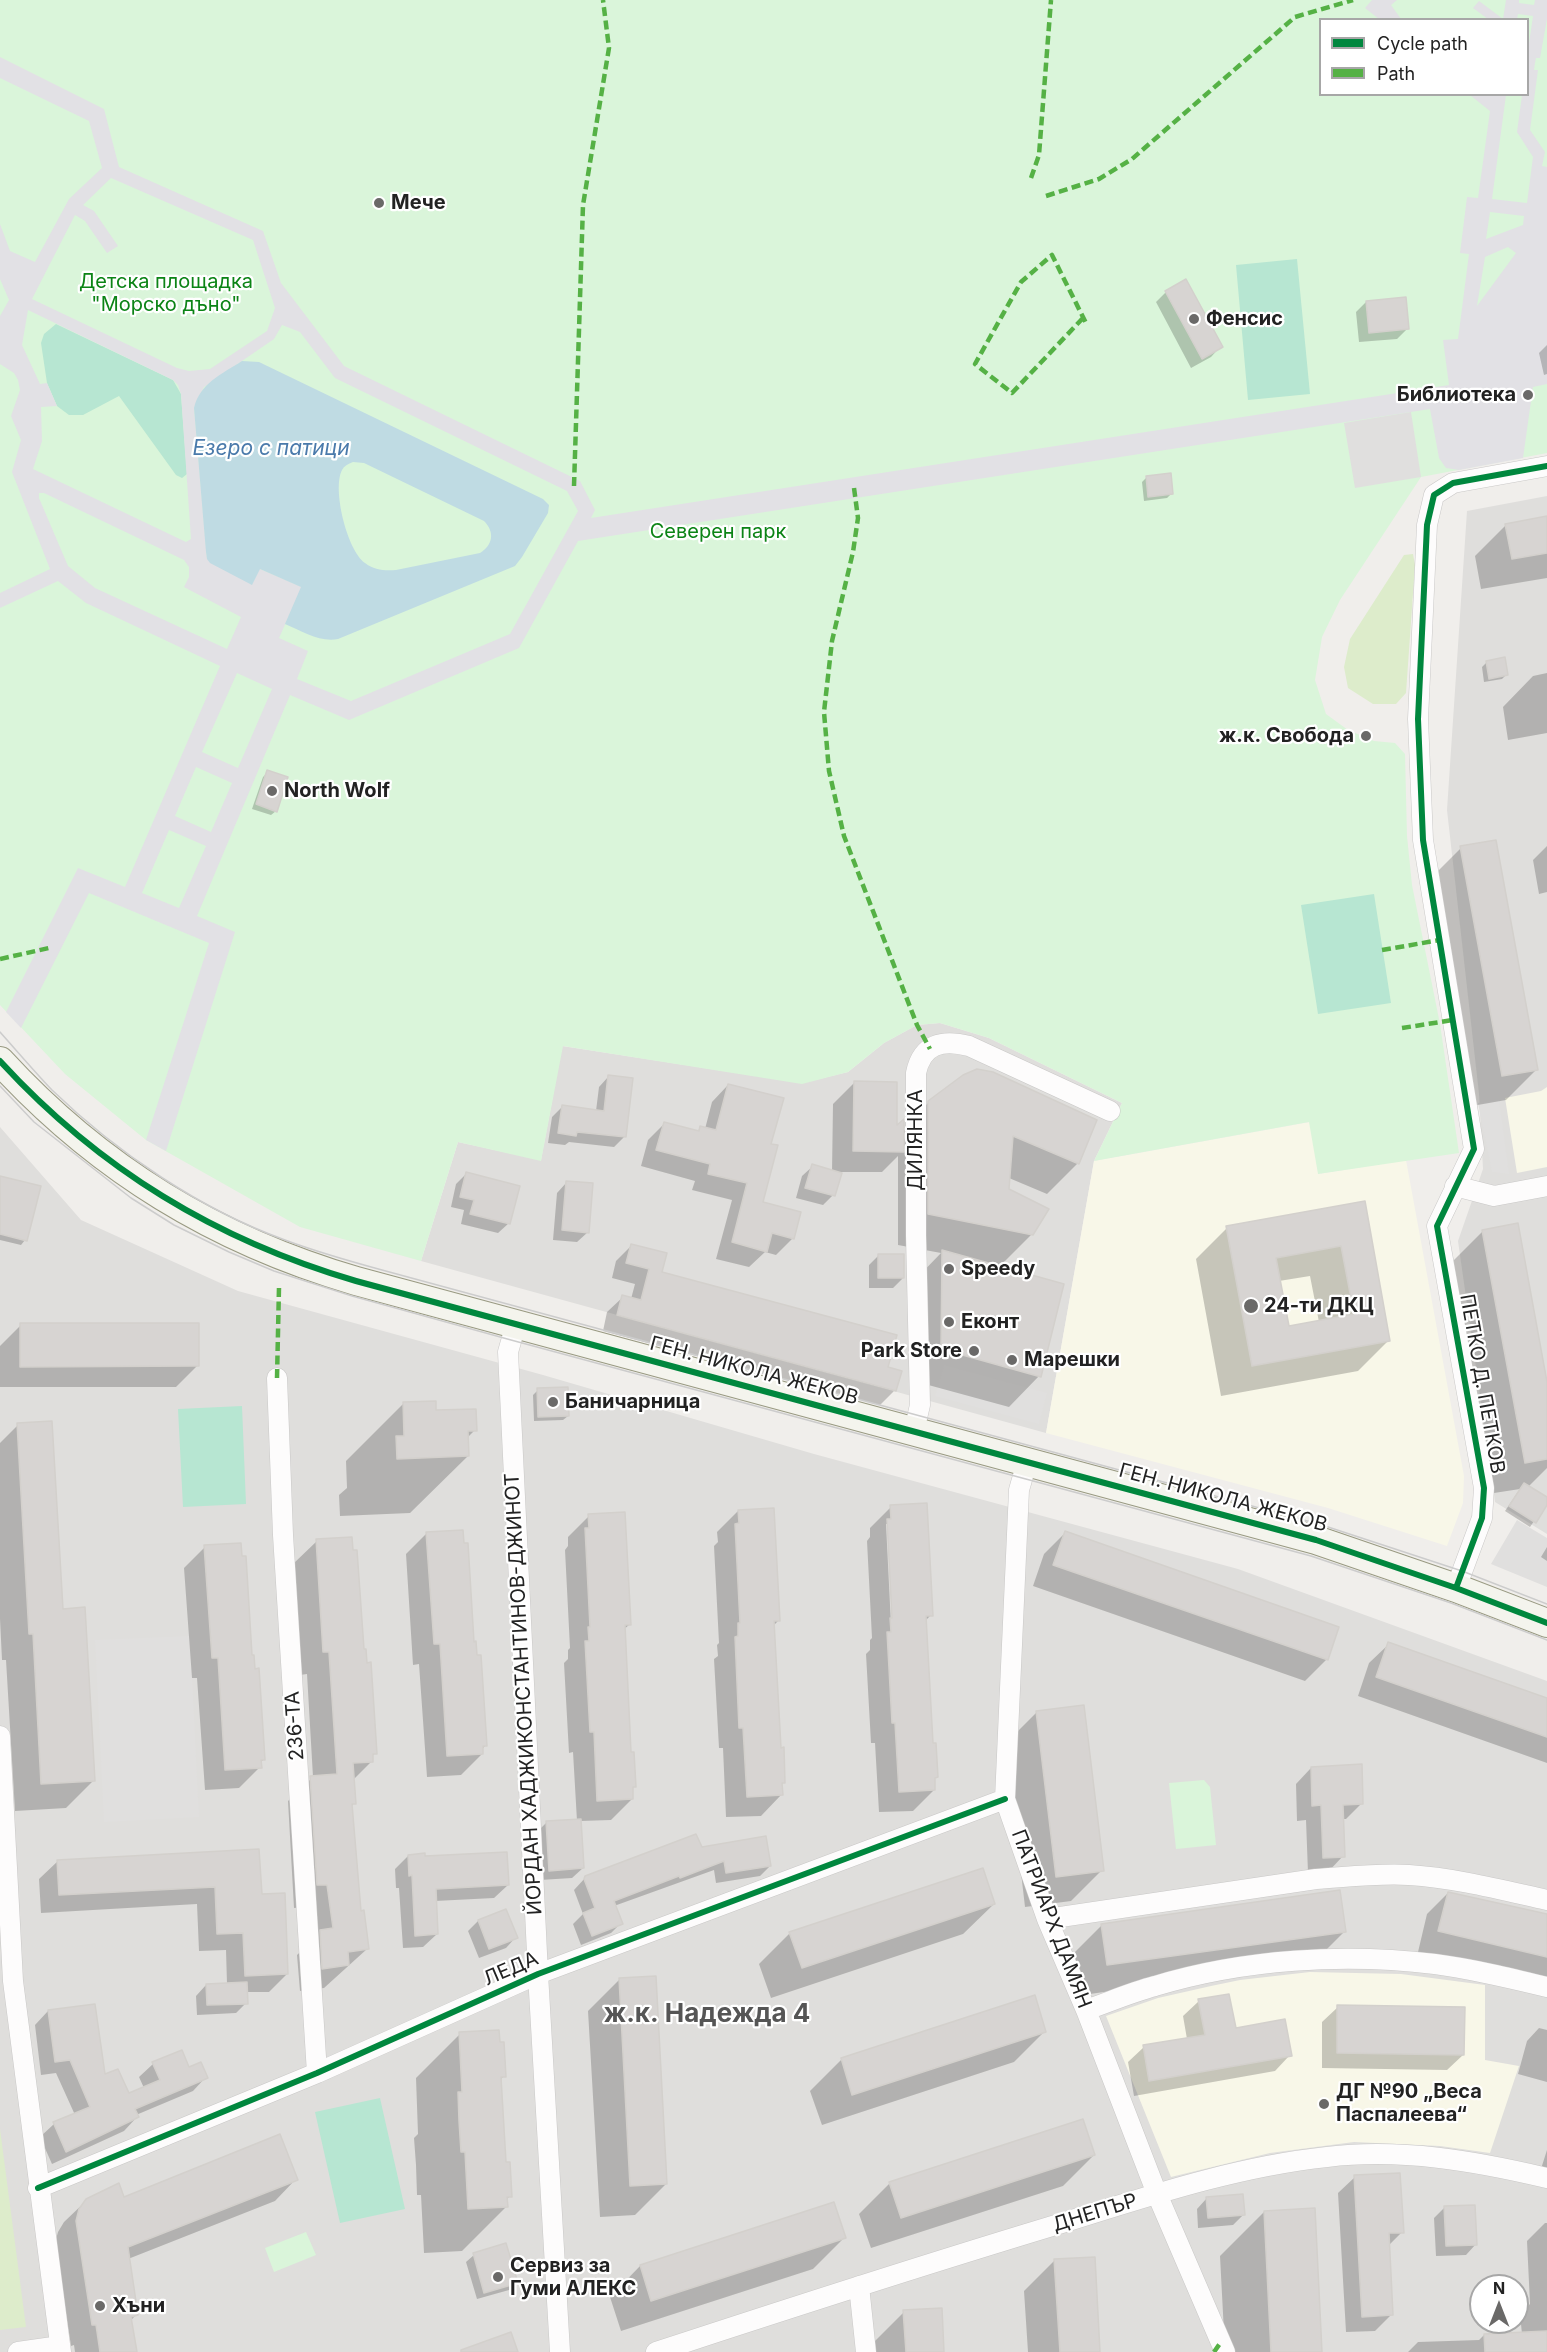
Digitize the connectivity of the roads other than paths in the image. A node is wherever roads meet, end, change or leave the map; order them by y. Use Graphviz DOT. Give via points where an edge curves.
graph roads {
  1 [pos="1547,466"];
  2 [pos="0,1061"];
  3 [pos="1110,1112"];
  4 [pos="1455,1186"];
  5 [pos="1547,1186"];
  6 [pos="516,1324"];
  7 [pos="277,1378"];
  8 [pos="914,1431"];
  9 [pos="1027,1462"];
  10 [pos="1456,1588"];
  11 [pos="1547,1623"];
  12 [pos="0,1736"];
  13 [pos="1005,1799"];
  14 [pos="1547,1900"];
  15 [pos="1047,1919"];
  16 [pos="538,1974"];
  17 [pos="1547,1987"];
  18 [pos="1086,2010"];
  19 [pos="317,2073"];
  20 [pos="1547,2178"];
  21 [pos="38,2188"];
  22 [pos="1157,2194"];
  23 [pos="859,2286"];
  24 [pos="60,2349"];
  25 [pos="18,2352"];
  26 [pos="560,2352"];
  27 [pos="656,2352"];
  28 [pos="866,2352"];
  29 [pos="1226,2352"];
  1 -- 4 [label="street, ПЕТКО Д. ПЕТКОВ" via="1453,483 1434,495 1427,525 1418,719 1424,840 1474,1149"];
  2 -- 6 [label="street, ГЕН. НИКОЛА ЖЕКОВ" via="44,1107 112,1164 182,1209 237,1238 318,1270"];
  3 -- 8 [label="street, ДИЛЯНКА" via="969,1046 941,1044 919,1059 916,1212 921,1405"];
  4 -- 5 [label="street" via="1494,1196"];
  4 -- 10 [label="street, ПЕТКО Д. ПЕТКОВ" via="1437,1226 1484,1488 1482,1518"];
  6 -- 8 [label="street, ГЕН. НИКОЛА ЖЕКОВ"];
  6 -- 16 [label="street, ЙОРДАН ХАДЖИКОНСТАНТИНОВ-ДЖИНОТ" via="508,1352"];
  7 -- 19 [label="street, 236-ТА"];
  8 -- 9 [label="street, ГЕН. НИКОЛА ЖЕКОВ"];
  9 -- 10 [label="street, ГЕН. НИКОЛА ЖЕКОВ" via="1316,1540"];
  9 -- 13 [label="street, ПАТРИАРХ ДАМЯН" via="1019,1490"];
  10 -- 11 [label="street, ГЕН. НИКОЛА ЖЕКОВ"];
  12 -- 21 [label="street" via="13,1981"];
  13 -- 15 [label="street, ПАТРИАРХ ДАМЯН"];
  13 -- 16 [label="street, ЛЕДА"];
  14 -- 15 [label="street" via="1408,1875 1351,1877"];
  15 -- 18 [label="street, ПАТРИАРХ ДАМЯН"];
  16 -- 19 [label="street, ЛЕДА"];
  16 -- 26 [label="street, ЙОРДАН ХАДЖИКОНСТАНТИНОВ-ДЖИНОТ"];
  17 -- 18 [label="street" via="1435,1964 1317,1960 1266,1964 1155,1985"];
  18 -- 22 [label="street, ПАТРИАРХ ДАМЯН"];
  19 -- 21 [label="street, ЛЕДА"];
  20 -- 22 [label="street, ДНЕПЪР" via="1474,2162 1370,2154 1281,2164"];
  21 -- 24 [label="street"];
  22 -- 23 [label="street, ДНЕПЪР"];
  22 -- 29 [label="street, ПАТРИАРХ ДАМЯН"];
  23 -- 27 [label="street, ДНЕПЪР"];
  23 -- 28 [label="street"];
  24 -- 25 [label="street"];
}
